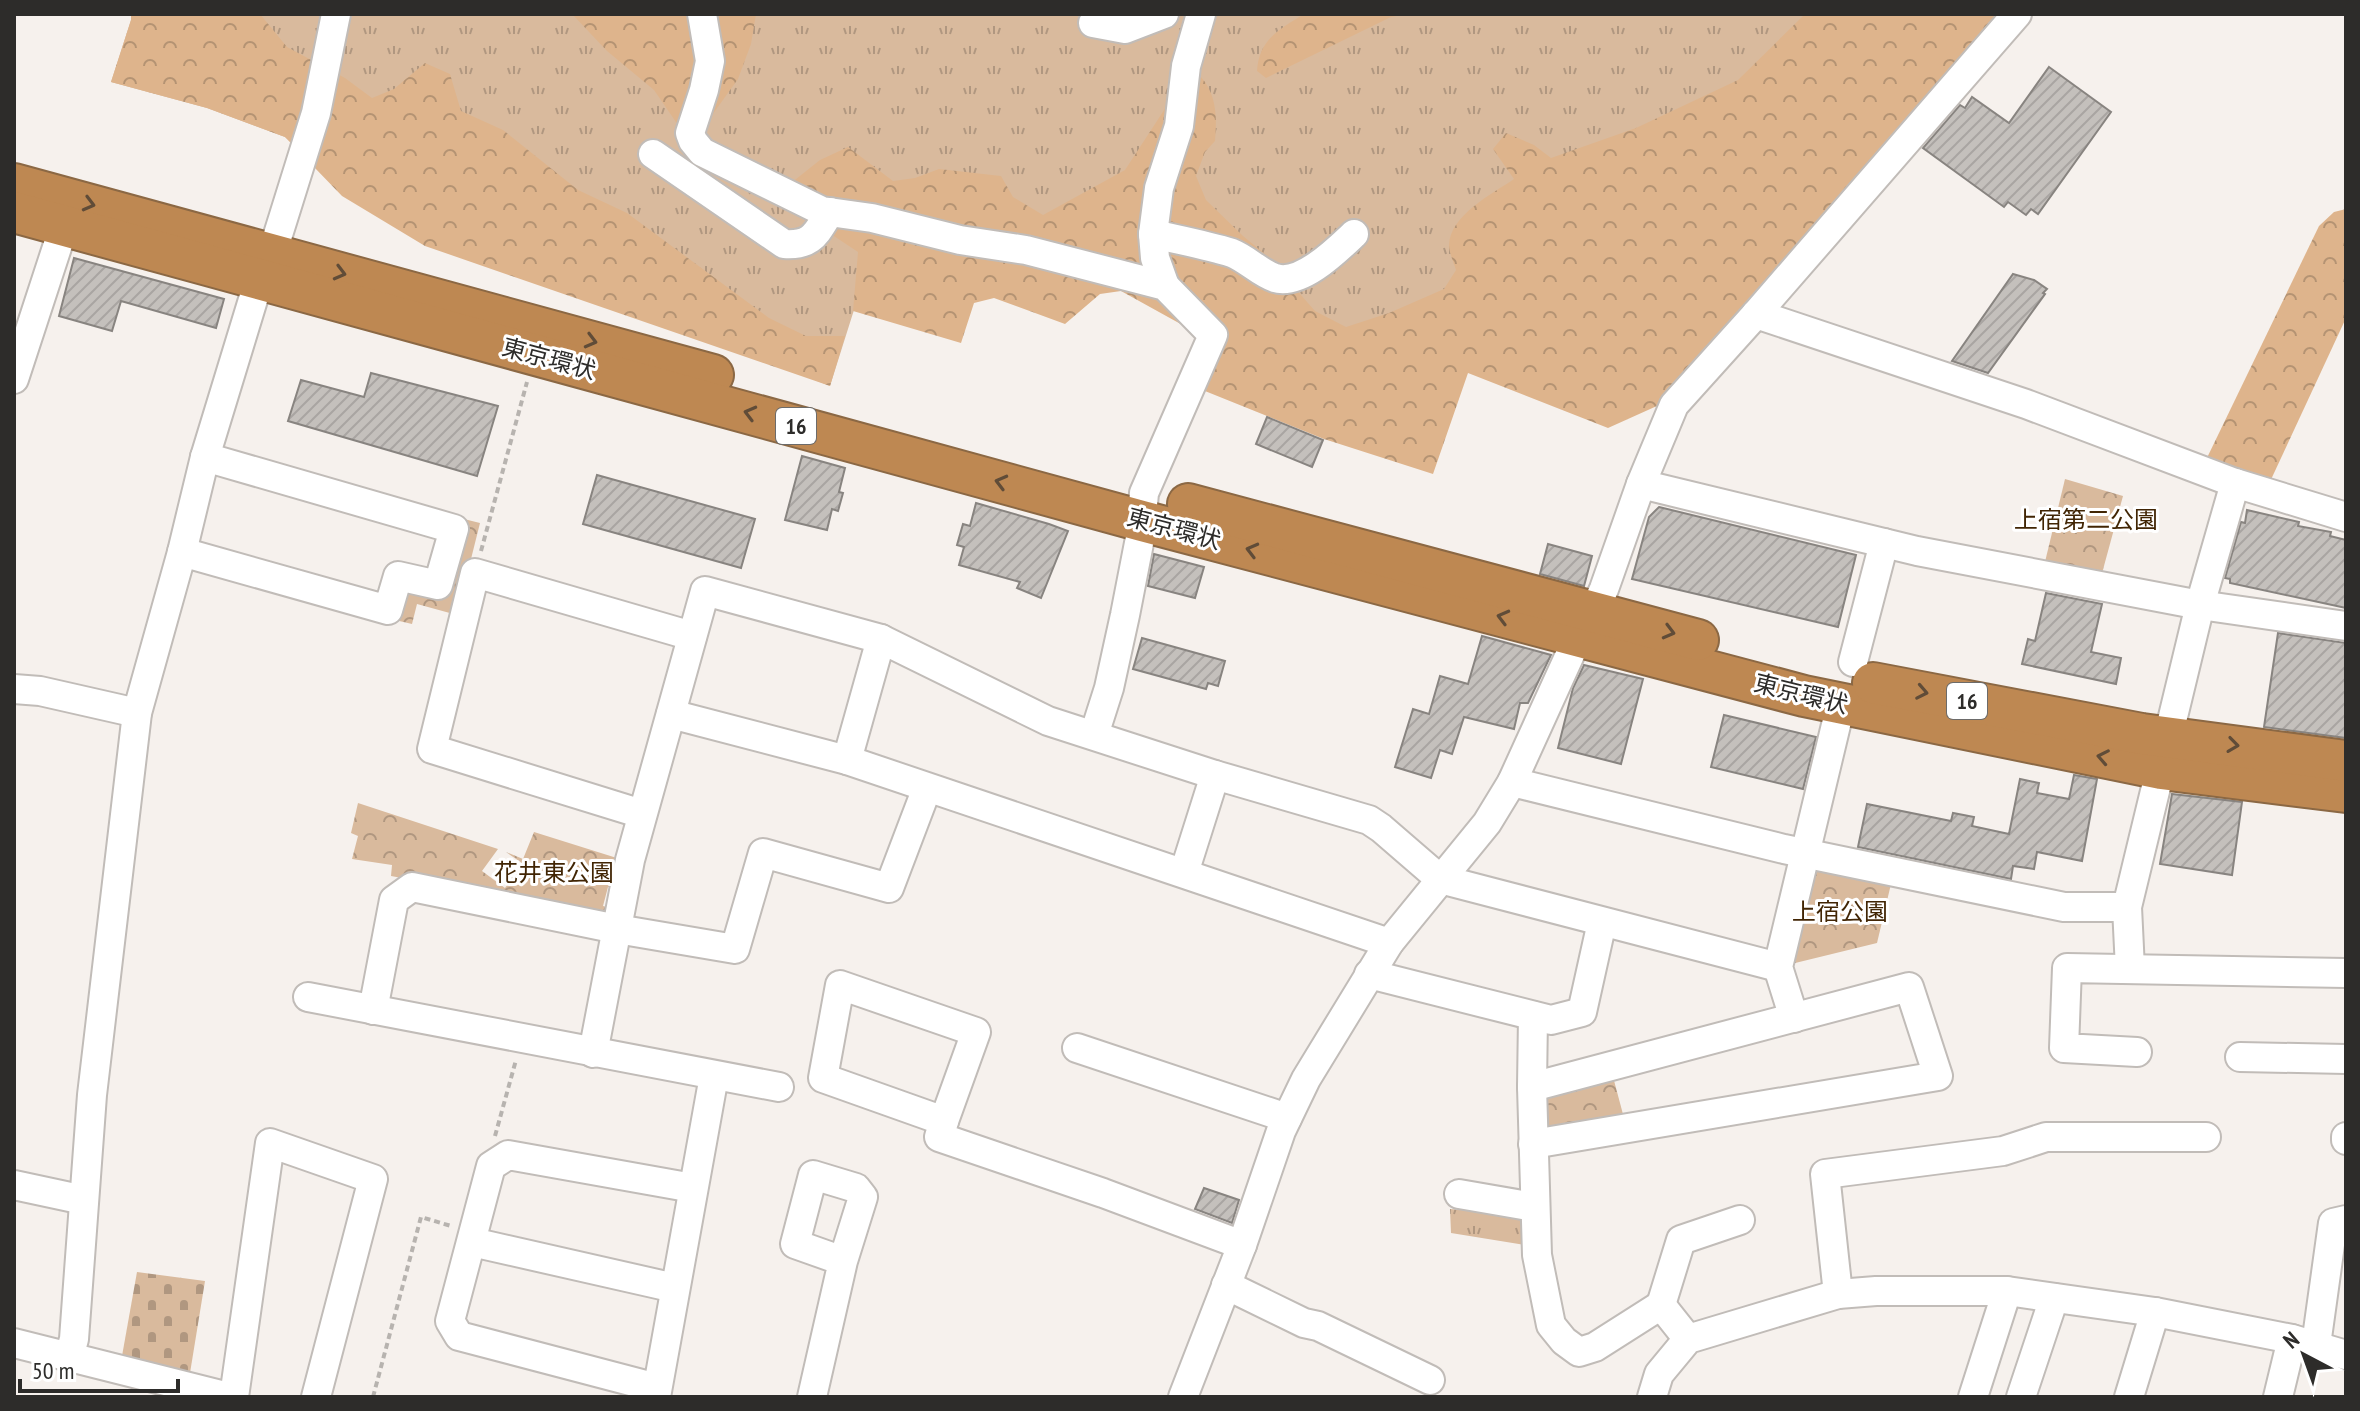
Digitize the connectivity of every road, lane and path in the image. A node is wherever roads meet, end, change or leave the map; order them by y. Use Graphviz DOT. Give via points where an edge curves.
graph roads {
  1 [pos="336,14"];
  2 [pos="702,14"];
  3 [pos="721,14"];
  4 [pos="1164,14"];
  5 [pos="1201,14"];
  6 [pos="2017,14"];
  7 [pos="1093,23"];
  8 [pos="710,61"];
  9 [pos="653,154"];
  10 [pos="14,184"];
  11 [pos="14,212"];
  12 [pos="830,212"];
  13 [pos="64,226"];
  14 [pos="1153,234"];
  15 [pos="1354,234"];
  16 [pos="266,267"];
  17 [pos="1165,286"];
  18 [pos="1756,314"];
  19 [pos="20,339"];
  20 [pos="528,378"];
  21 [pos="14,379"];
  22 [pos="205,457"];
  23 [pos="2235,483"];
  24 [pos="1641,484"];
  25 [pos="1143,507"];
  26 [pos="2346,517"];
  27 [pos="479,528"];
  28 [pos="487,530"];
  29 [pos="1884,543"];
  30 [pos="182,552"];
  31 [pos="475,573"];
  32 [pos="2200,605"];
  33 [pos="1586,624"];
  34 [pos="2346,626"];
  35 [pos="692,636"];
  36 [pos="881,639"];
  37 [pos="1853,662"];
  38 [pos="14,689"];
  39 [pos="1841,704"];
  40 [pos="137,713"];
  41 [pos="671,714"];
  42 [pos="1094,735"];
  43 [pos="2165,753"];
  44 [pos="847,760"];
  45 [pos="2346,761"];
  46 [pos="1215,775"];
  47 [pos="1512,782"];
  48 [pos="927,788"];
  49 [pos="2346,792"];
  50 [pos="642,814"];
  51 [pos="1806,854"];
  52 [pos="1184,873"];
  53 [pos="1440,879"];
  54 [pos="2127,907"];
  55 [pos="1602,922"];
  56 [pos="617,929"];
  57 [pos="1389,943"];
  58 [pos="1778,967"];
  59 [pos="2130,969"];
  60 [pos="2346,973"];
  61 [pos="1369,974"];
  62 [pos="308,997"];
  63 [pos="373,1010"];
  64 [pos="1533,1016"];
  65 [pos="1794,1018"];
  66 [pos="1077,1048"];
  67 [pos="2137,1052"];
  68 [pos="593,1053"];
  69 [pos="2240,1057"];
  70 [pos="517,1058"];
  71 [pos="2346,1059"];
  72 [pos="714,1076"];
  73 [pos="779,1087"];
  74 [pos="1532,1087"];
  75 [pos="1287,1118"];
  76 [pos="944,1121"];
  77 [pos="2206,1137"];
  78 [pos="1533,1144"];
  79 [pos="491,1166"];
  80 [pos="14,1185"];
  81 [pos="693,1188"];
  82 [pos="1459,1194"];
  83 [pos="84,1200"];
  84 [pos="1534,1207"];
  85 [pos="1740,1220"];
  86 [pos="2346,1220"];
  87 [pos="473,1236"];
  88 [pos="1242,1245"];
  89 [pos="843,1261"];
  90 [pos="1226,1285"];
  91 [pos="675,1288"];
  92 [pos="2007,1291"];
  93 [pos="1838,1294"];
  94 [pos="2054,1298"];
  95 [pos="1661,1305"];
  96 [pos="2155,1312"];
  97 [pos="1688,1339"];
  98 [pos="2304,1342"];
  99 [pos="14,1343"];
  100 [pos="2346,1355"];
  101 [pos="69,1357"];
  102 [pos="1430,1380"];
  103 [pos="656,1393"];
  104 [pos="232,1397"];
  105 [pos="316,1397"];
  106 [pos="373,1397"];
  107 [pos="812,1397"];
  108 [pos="1183,1397"];
  109 [pos="1652,1397"];
  110 [pos="1973,1397"];
  111 [pos="2021,1397"];
  112 [pos="2129,1397"];
  113 [pos="2278,1397"];
  1 -- 16 [label="street" via="316,113"];
  2 -- 8 [label="street"];
  3 -- 8 [label="street" via="719,41"];
  4 -- 7 [label="street" via="1125,29"];
  5 -- 14 [label="street"];
  6 -- 18 [label="street"];
  8 -- 12 [label="street" via="690,133 693,141 702,152"];
  9 -- 12 [label="street" via="784,244 800,245 812,237"];
  10 -- 16 [label="highway, 東京環状 / 16, one-way"];
  11 -- 13 [label="highway, 東京環状 / 16"];
  12 -- 17 [label="street" via="1026,250"];
  13 -- 16 [label="highway, 東京環状 / 16"];
  13 -- 19 [label="street"];
  14 -- 15 [label="street" via="1235,254 1286,279 1305,273"];
  14 -- 17 [label="street"];
  16 -- 22 [label="street"];
  16 -- 25 [label="highway, 東京環状 / 16"];
  17 -- 25 [label="street" via="1213,335"];
  18 -- 23 [label="street" via="2026,404"];
  18 -- 24 [label="street" via="1674,405"];
  19 -- 21 [label="street"];
  20 -- 28 [label="path"];
  22 -- 30 [label="street"];
  22 -- 30 [label="street" via="454,529 438,585 398,576 388,610"];
  23 -- 26 [label="street"];
  23 -- 32 [label="street"];
  24 -- 29 [label="street"];
  24 -- 33 [label="street"];
  25 -- 33 [label="highway, 東京環状 / 16"];
  25 -- 42 [label="street" via="1109,688"];
  27 -- 28 [label="path"];
  28 -- 31 [label="path"];
  29 -- 32 [label="street"];
  29 -- 37 [label="street"];
  30 -- 40 [label="street"];
  31 -- 35 [label="street"];
  31 -- 50 [label="street" via="432,749"];
  32 -- 34 [label="street"];
  32 -- 43 [label="street"];
  33 -- 39 [label="highway, 東京環状 / 16"];
  33 -- 43 [label="highway, 東京環状 / 16, one-way"];
  33 -- 47 [label="street"];
  35 -- 36 [label="street" via="705,591"];
  35 -- 41 [label="street"];
  36 -- 42 [label="street" via="1025,711"];
  36 -- 44 [label="street"];
  38 -- 40 [label="street"];
  43 -- 39 [label="highway, 東京環状 / 16, one-way"];
  39 -- 51 [label="street"];
  40 -- 83 [label="street" via="100,1016"];
  41 -- 44 [label="street"];
  41 -- 50 [label="street"];
  42 -- 46 [label="street"];
  43 -- 45 [label="highway, 東京環状 / 16, one-way"];
  43 -- 49 [label="highway, 東京環状 / 16"];
  43 -- 54 [label="street"];
  44 -- 48 [label="street"];
  46 -- 52 [label="street"];
  46 -- 53 [label="street" via="1369,820"];
  47 -- 51 [label="street"];
  47 -- 53 [label="street" via="1487,823"];
  48 -- 52 [label="street"];
  48 -- 56 [label="street" via="889,888 763,853 735,949"];
  50 -- 56 [label="street"];
  51 -- 54 [label="street" via="2064,907"];
  51 -- 58 [label="street"];
  52 -- 57 [label="street"];
  53 -- 55 [label="street"];
  53 -- 57 [label="street"];
  54 -- 59 [label="street"];
  55 -- 58 [label="street"];
  55 -- 64 [label="street" via="1582,1012 1551,1020"];
  56 -- 63 [label="street" via="412,887 394,900"];
  56 -- 68 [label="street"];
  57 -- 61 [label="street"];
  58 -- 65 [label="street"];
  59 -- 60 [label="street"];
  59 -- 67 [label="street" via="2067,968 2064,1048"];
  61 -- 64 [label="street"];
  61 -- 75 [label="street"];
  62 -- 63 [label="street"];
  63 -- 68 [label="street"];
  64 -- 74 [label="street"];
  65 -- 74 [label="street"];
  65 -- 78 [label="street" via="1909,987 1938,1076"];
  66 -- 75 [label="street"];
  68 -- 72 [label="street"];
  69 -- 71 [label="street"];
  70 -- 79 [label="path"];
  72 -- 73 [label="street"];
  72 -- 81 [label="street"];
  74 -- 78 [label="street"];
  75 -- 88 [label="street"];
  76 -- 76 [label="street" via="976,1032 840,985 823,1078"];
  76 -- 88 [label="street" via="939,1137"];
  77 -- 93 [label="street" via="2046,1137 2003,1151 1825,1174"];
  78 -- 84 [label="street"];
  79 -- 81 [label="street" via="508,1155"];
  79 -- 87 [label="street"];
  80 -- 83 [label="street"];
  81 -- 91 [label="street"];
  82 -- 84 [label="street"];
  83 -- 101 [label="street"];
  84 -- 95 [label="street" via="1551,1325 1564,1341 1579,1352 1595,1347"];
  85 -- 95 [label="street" via="1681,1240"];
  86 -- 98 [label="street" via="2333,1223"];
  87 -- 91 [label="street"];
  87 -- 103 [label="street" via="450,1321 459,1336"];
  87 -- 106 [label="path" via="421,1217"];
  88 -- 90 [label="street"];
  89 -- 107 [label="street"];
  90 -- 102 [label="street"];
  90 -- 108 [label="street"];
  91 -- 103 [label="street"];
  92 -- 93 [label="street"];
  92 -- 94 [label="street"];
  92 -- 110 [label="street"];
  93 -- 97 [label="street"];
  94 -- 96 [label="street"];
  94 -- 111 [label="street"];
  95 -- 97 [label="street"];
  96 -- 98 [label="street"];
  96 -- 112 [label="street"];
  97 -- 109 [label="street" via="1659,1374"];
  98 -- 100 [label="street"];
  98 -- 113 [label="street"];
  99 -- 101 [label="street"];
  101 -- 104 [label="street"];
  104 -- 105 [label="street" via="270,1143 373,1179"];
}
